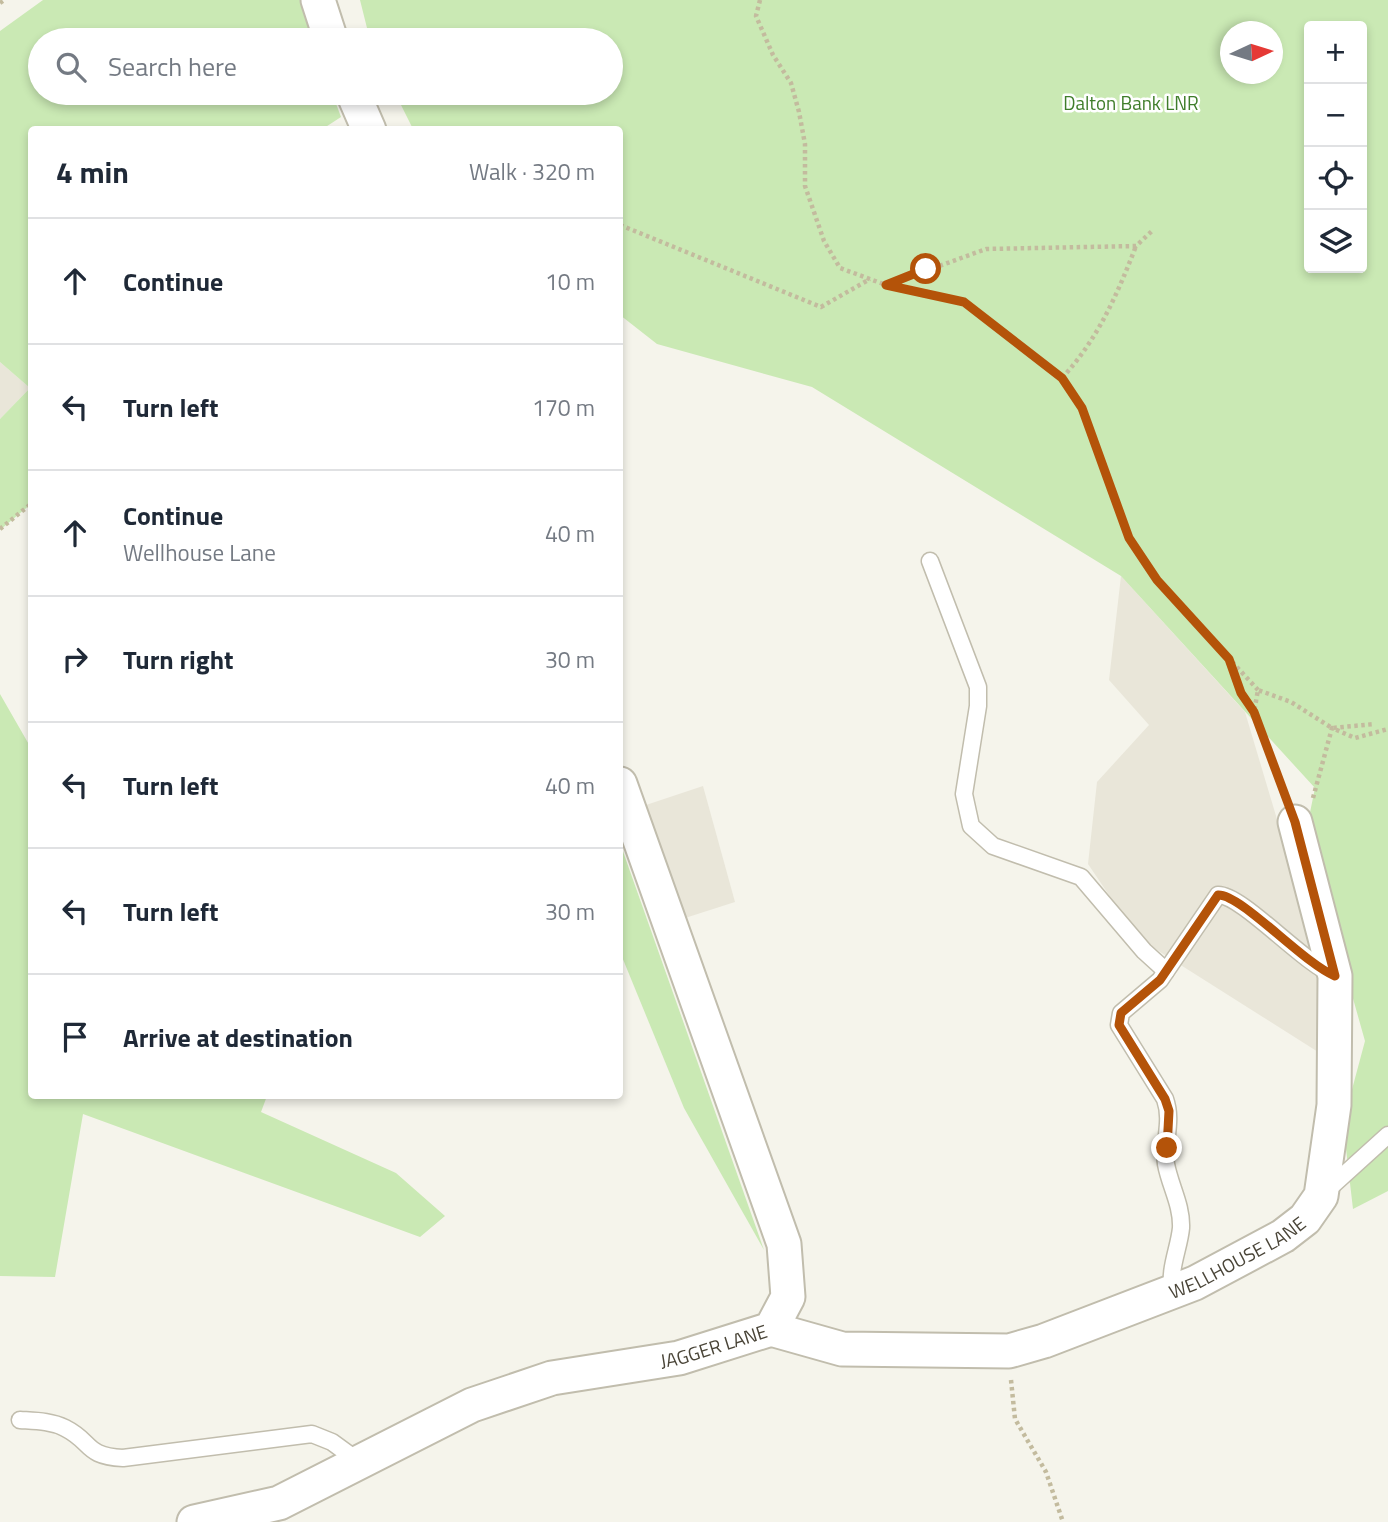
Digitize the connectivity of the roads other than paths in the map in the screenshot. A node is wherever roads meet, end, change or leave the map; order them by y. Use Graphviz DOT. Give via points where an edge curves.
graph roads {
  1 [pos="318,0"];
  2 [pos="327,28"];
  3 [pos="358,105"];
  4 [pos="367,126"];
  5 [pos="930,561"];
  6 [pos="623,792"];
  7 [pos="1299,834"];
  8 [pos="1166,971"];
  9 [pos="1335,976"];
  10 [pos="1388,1135"];
  11 [pos="1321,1196"];
  12 [pos="1173,1292"];
  13 [pos="771,1329"];
  14 [pos="20,1420"];
  15 [pos="358,1461"];
  16 [pos="194,1522"];
  1 -- 2 [label="street"];
  3 -- 4 [label="street"];
  5 -- 8 [label="lane" via="978,687 964,794 971,826 993,846 1081,877"];
  6 -- 13 [label="street, JAGGER LANE" via="784,1244 788,1297"];
  7 -- 9 [label="street, WELLHOUSE LANE"];
  8 -- 9 [label="lane" via="1212,899 1225,895 1299,955"];
  8 -- 12 [label="lane" via="1118,1018 1169,1111 1166,1163 1181,1228"];
  9 -- 11 [label="street, WELLHOUSE LANE" via="1334,1105"];
  10 -- 11 [label="lane"];
  11 -- 12 [label="street, WELLHOUSE LANE" via="1305,1219 1283,1236"];
  12 -- 13 [label="street, WELLHOUSE LANE" via="1009,1351 842,1349"];
  13 -- 15 [label="street, JAGGER LANE" via="679,1358 552,1378 472,1405"];
  14 -- 15 [label="lane" via="61,1426 104,1457 312,1434"];
  15 -- 16 [label="street, JAGGER LANE" via="279,1503"];
}
